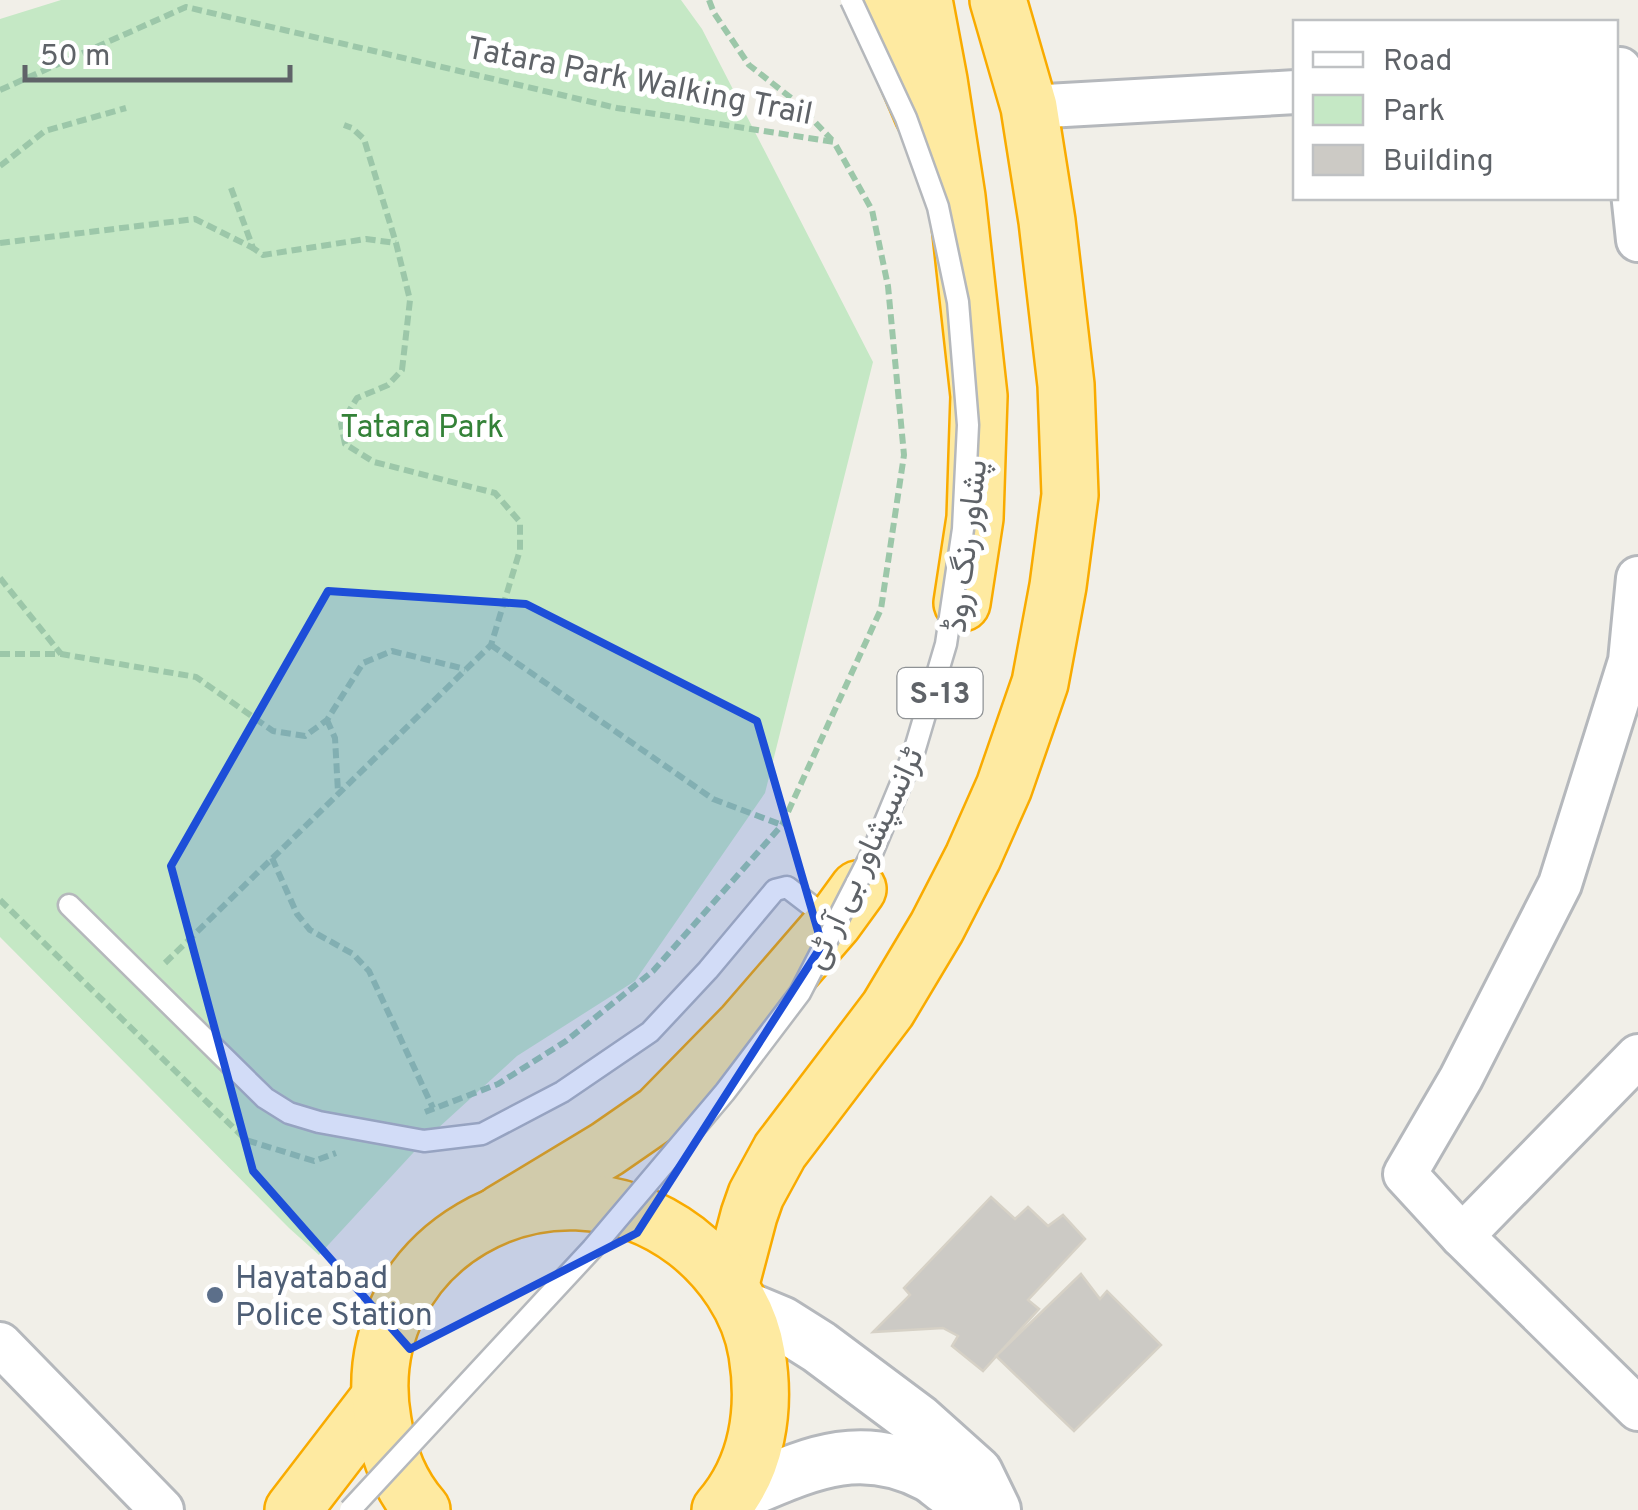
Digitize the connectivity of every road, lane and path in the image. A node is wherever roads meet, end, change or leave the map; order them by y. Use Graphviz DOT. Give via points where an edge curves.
graph roads {
  1 [pos="710,0"];
  2 [pos="851,0"];
  3 [pos="874,0"];
  4 [pos="924,0"];
  5 [pos="998,0"];
  6 [pos="1625,67"];
  7 [pos="0,90"];
  8 [pos="1293,92"];
  9 [pos="1029,107"];
  10 [pos="126,108"];
  11 [pos="344,126"];
  12 [pos="834,142"];
  13 [pos="0,166"];
  14 [pos="231,188"];
  15 [pos="957,196"];
  16 [pos="1638,240"];
  17 [pos="0,242"];
  18 [pos="396,243"];
  19 [pos="253,248"];
  20 [pos="0,578"];
  21 [pos="1638,578"];
  22 [pos="491,645"];
  23 [pos="0,654"];
  24 [pos="61,654"];
  25 [pos="466,670"];
  26 [pos="327,720"];
  27 [pos="338,793"];
  28 [pos="782,825"];
  29 [pos="272,858"];
  30 [pos="0,900"];
  31 [pos="68,904"];
  32 [pos="834,922"];
  33 [pos="146,982"];
  34 [pos="1638,1056"];
  35 [pos="433,1108"];
  36 [pos="383,1133"];
  37 [pos="501,1213"];
  38 [pos="1462,1236"];
  39 [pos="736,1297"];
  40 [pos="0,1344"];
  41 [pos="379,1398"];
  42 [pos="1638,1410"];
  43 [pos="725,1504"];
  44 [pos="162,1510"];
  45 [pos="293,1510"];
  46 [pos="350,1510"];
  47 [pos="422,1510"];
  48 [pos="990,1510"];
  1 -- 12 [label="path" via="749,66"];
  2 -- 46 [label="lane, ٹرانسپشاور بی آر ٹی, bridge" via="938,207 958,302 968,426 963,529 946,644 914,752 873,851 800,993 604,1236"];
  3 -- 15 [label="highway"];
  4 -- 15 [label="highway, پشاور رنگ روڈ / S-13"];
  5 -- 9 [label="highway, S-13"];
  6 -- 16 [label="street"];
  7 -- 12 [label="path, Tatara Park Walking Trail" via="186,8 617,108"];
  8 -- 9 [label="street"];
  9 -- 39 [label="highway, S-13" via="1066,385 1070,495 1040,683 1004,786 936,927 888,1009 780,1151 756,1195"];
  10 -- 13 [label="path" via="45,130"];
  11 -- 18 [label="path" via="364,139"];
  12 -- 28 [label="path, Tatara Park Walking Trail" via="872,210 888,286 904,455 882,609"];
  14 -- 19 [label="path"];
  15 -- 32 [label="highway, پشاور رنگ روڈ / S-13" via="979,396 975,518 956,640 920,759 873,869"];
  17 -- 19 [label="path" via="194,219"];
  18 -- 19 [label="path" via="366,239 263,254"];
  18 -- 22 [label="path" via="410,300 402,370 388,385 357,398 341,424 346,444 374,462 496,493 520,522 520,550"];
  20 -- 24 [label="path"];
  21 -- 38 [label="street" via="1630,662 1560,884 1405,1174"];
  22 -- 25 [label="path"];
  22 -- 28 [label="path" via="713,800"];
  23 -- 24 [label="path"];
  24 -- 26 [label="path" via="196,677 273,731 305,736"];
  25 -- 26 [label="path" via="392,651 363,663"];
  25 -- 27 [label="path"];
  26 -- 27 [label="path" via="335,738"];
  27 -- 29 [label="path"];
  28 -- 35 [label="path, Tatara Park Walking Trail" via="653,971 512,1076"];
  29 -- 33 [label="path"];
  29 -- 35 [label="path" via="310,930 369,970"];
  30 -- 36 [label="path, Tatara Park Walking Trail" via="246,1140 314,1161"];
  31 -- 33 [label="lane"];
  32 -- 36 [label="lane" via="788,887 775,890 650,1032 562,1092 482,1134 424,1140"];
  32 -- 37 [label="highway, پشاور رنگ روڈ / S-13" via="660,1112"];
  33 -- 36 [label="lane" via="265,1098 319,1122"];
  34 -- 38 [label="street"];
  35 -- 36 [label="path, Tatara Park Walking Trail"];
  37 -- 39 [label="highway" via="543,1202 628,1210 702,1254"];
  37 -- 41 [label="highway" via="460,1235 424,1267 398,1306 383,1351"];
  38 -- 42 [label="street"];
  39 -- 43 [label="highway" via="762,1384 749,1462"];
  39 -- 48 [label="street" via="819,1347 918,1421 976,1473"];
  40 -- 44 [label="street"];
  41 -- 45 [label="highway"];
  41 -- 47 [label="highway" via="388,1450"];
  43 -- 48 [label="street" via="820,1461 860,1456 904,1464"];
}
